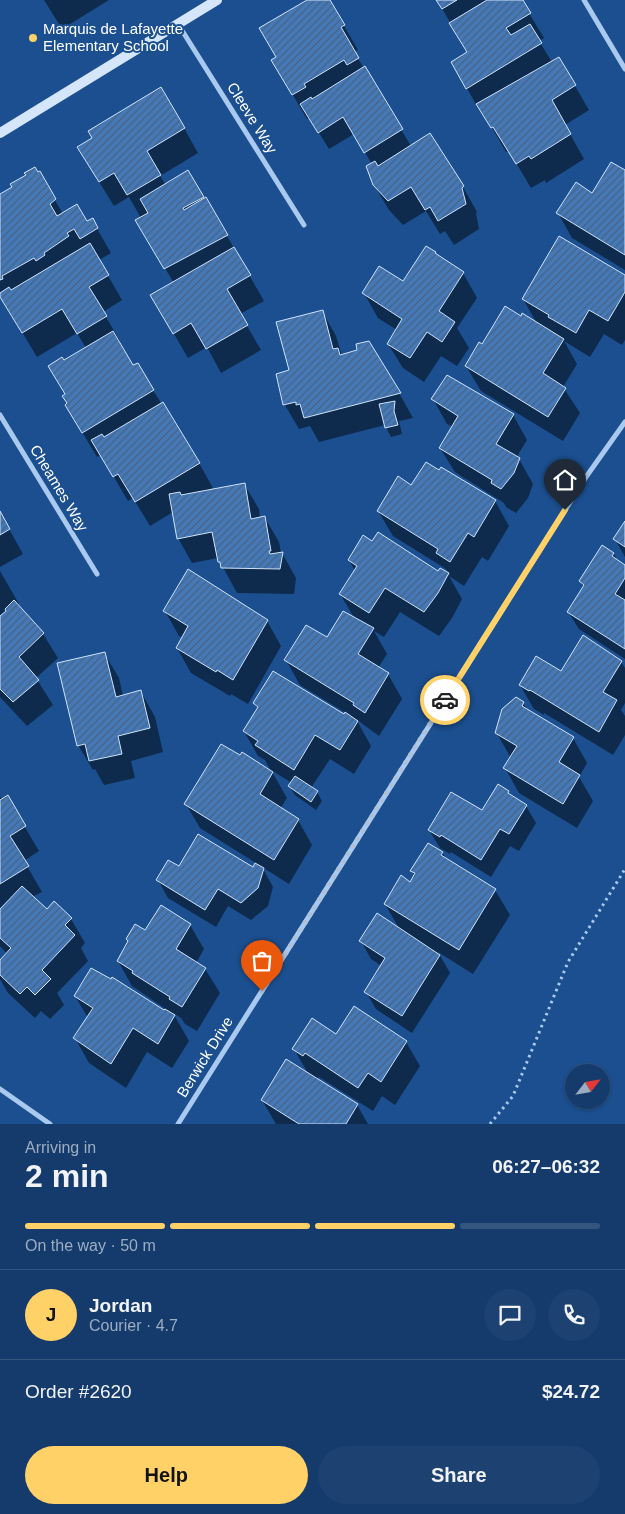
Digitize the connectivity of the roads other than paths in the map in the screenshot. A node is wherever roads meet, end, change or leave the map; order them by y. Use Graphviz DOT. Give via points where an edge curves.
graph roads {
  1 [pos="217,0"];
  2 [pos="584,0"];
  3 [pos="178,24"];
  4 [pos="625,70"];
  5 [pos="0,132"];
  6 [pos="304,226"];
  7 [pos="0,415"];
  8 [pos="625,422"];
  9 [pos="97,574"];
  10 [pos="0,1089"];
  11 [pos="50,1124"];
  12 [pos="178,1124"];
  1 -- 3 [label="street"];
  2 -- 4 [label="street"];
  3 -- 5 [label="street"];
  3 -- 6 [label="street, Cleeve Way"];
  7 -- 9 [label="street, Cheames Way"];
  8 -- 12 [label="street, Berwick Drive" via="586,477"];
  10 -- 11 [label="street"];
}
